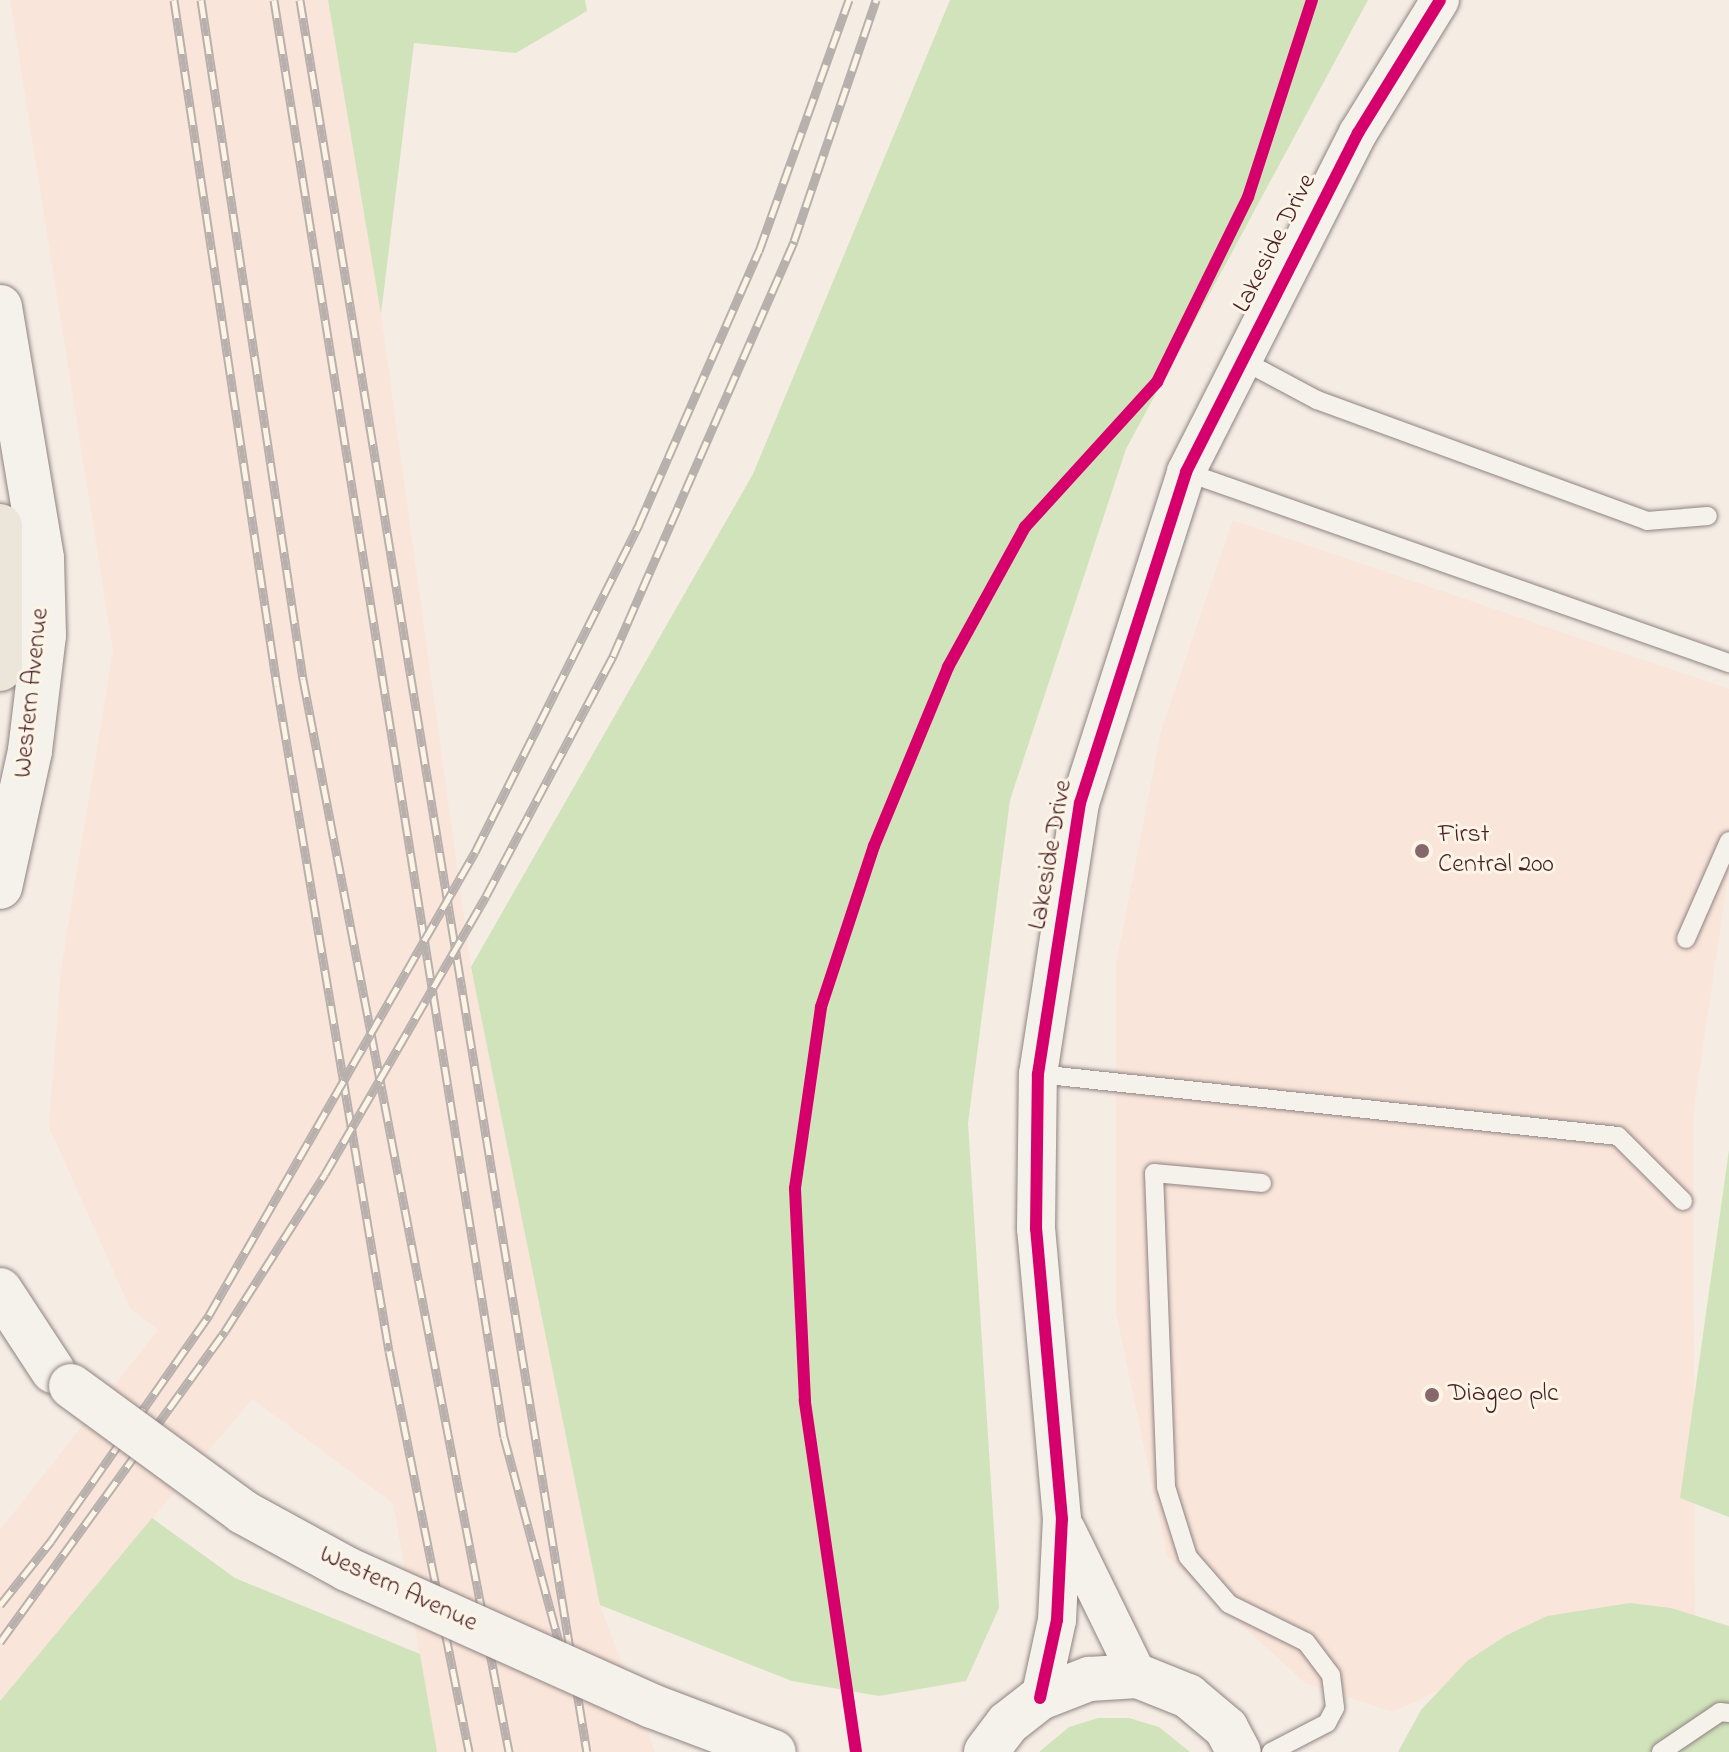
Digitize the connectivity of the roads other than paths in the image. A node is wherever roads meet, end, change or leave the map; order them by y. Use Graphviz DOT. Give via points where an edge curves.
graph roads {
  1 [pos="1440,0"];
  2 [pos="0,307"];
  3 [pos="1242,360"];
  4 [pos="1186,472"];
  5 [pos="1708,516"];
  6 [pos="0,526"];
  7 [pos="1729,663"];
  8 [pos="0,669"];
  9 [pos="1729,841"];
  10 [pos="0,887"];
  11 [pos="1686,939"];
  12 [pos="1038,1074"];
  13 [pos="1262,1183"];
  14 [pos="1683,1201"];
  15 [pos="0,1290"];
  16 [pos="0,1343"];
  17 [pos="62,1379"];
  18 [pos="1062,1519"];
  19 [pos="1138,1676"];
  20 [pos="1040,1698"];
  21 [pos="1729,1713"];
  22 [pos="979,1750"];
  23 [pos="774,1752"];
  24 [pos="1239,1752"];
  25 [pos="1271,1752"];
  26 [pos="1661,1752"];
  1 -- 3 [label="street, Lakeside Drive" via="1358,133"];
  2 -- 10 [label="street, Western Avenue" via="42,559 44,635 30,751"];
  3 -- 4 [label="street, Lakeside Drive"];
  3 -- 5 [label="lane" via="1317,400 1647,521"];
  4 -- 7 [label="lane"];
  4 -- 12 [label="street, Lakeside Drive" via="1080,803"];
  6 -- 8 [label="highway"];
  9 -- 11 [label="lane"];
  12 -- 14 [label="lane" via="1618,1136"];
  12 -- 18 [label="street, Lakeside Drive" via="1036,1229"];
  13 -- 25 [label="lane" via="1154,1173 1166,1487 1188,1557 1229,1604 1306,1642 1331,1675 1335,1708 1327,1723"];
  15 -- 17 [label="street, Western Avenue"];
  16 -- 17 [label="street, Western Avenue"];
  17 -- 23 [label="street, Western Avenue, bridge" via="243,1512 347,1569 652,1706"];
  18 -- 19 [label="street, Lakeside Drive"];
  18 -- 20 [label="street, Lakeside Drive" via="1057,1620"];
  19 -- 20 [label="street" via="1089,1679"];
  19 -- 24 [label="street" via="1188,1696 1226,1728"];
  20 -- 22 [label="street"];
  21 -- 26 [label="lane" via="1720,1712"];
}
